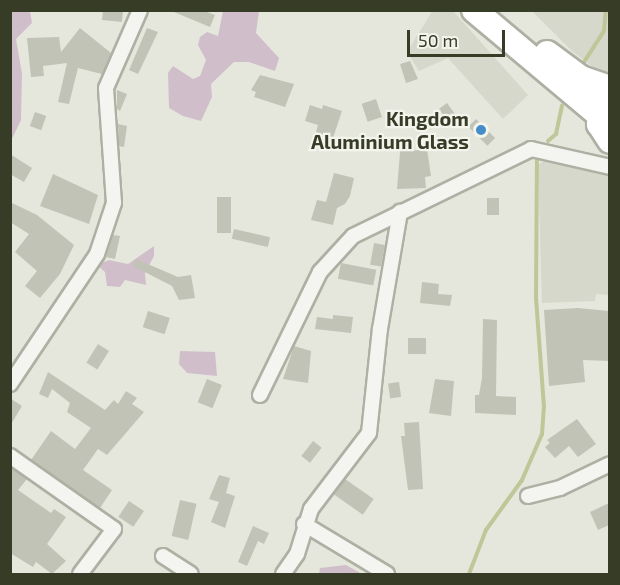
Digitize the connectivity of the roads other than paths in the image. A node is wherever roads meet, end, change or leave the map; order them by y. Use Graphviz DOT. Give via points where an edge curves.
graph roads {
  1 [pos="140,10"];
  2 [pos="474,10"];
  3 [pos="497,10"];
  4 [pos="609,88"];
  5 [pos="604,105"];
  6 [pos="609,141"];
  7 [pos="609,167"];
  8 [pos="400,212"];
  9 [pos="10,384"];
  10 [pos="260,395"];
  11 [pos="10,456"];
  12 [pos="609,464"];
  13 [pos="528,496"];
  14 [pos="304,524"];
  15 [pos="162,556"];
  16 [pos="80,574"];
  17 [pos="191,574"];
  18 [pos="283,574"];
  19 [pos="387,574"];
  1 -- 9 [label="street" via="106,88 114,203 97,254"];
  2 -- 5 [label="highway"];
  3 -- 4 [label="highway" via="562,66 580,78"];
  5 -- 6 [label="highway" via="602,132"];
  7 -- 8 [label="street" via="531,149"];
  8 -- 10 [label="street" via="353,236 320,273"];
  8 -- 14 [label="street" via="380,329 369,433 359,450 343,463"];
  11 -- 16 [label="street" via="114,529"];
  12 -- 13 [label="street" via="560,488"];
  14 -- 18 [label="street" via="297,554"];
  14 -- 19 [label="street"];
  15 -- 17 [label="street"];
}
